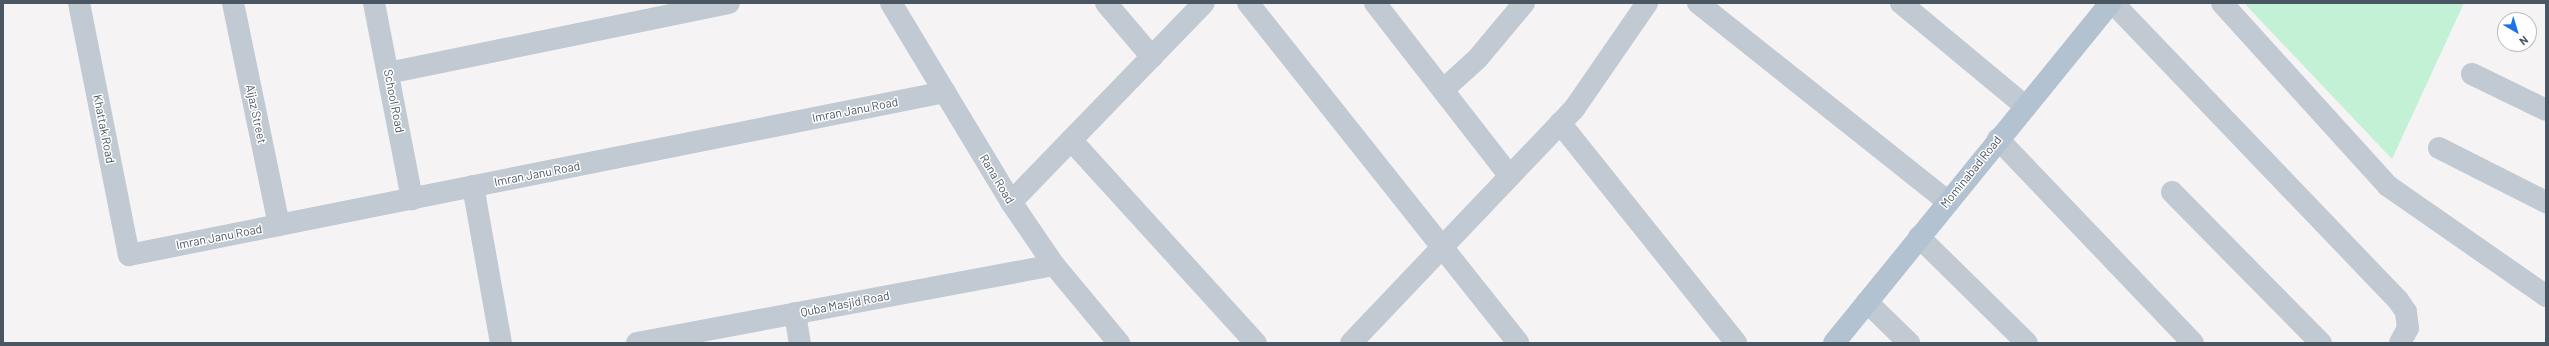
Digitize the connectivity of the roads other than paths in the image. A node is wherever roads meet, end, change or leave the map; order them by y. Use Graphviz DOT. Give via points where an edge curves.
graph roads {
  1 [pos="79,3"];
  2 [pos="233,3"];
  3 [pos="374,3"];
  4 [pos="729,3"];
  5 [pos="891,3"];
  6 [pos="1106,3"];
  7 [pos="1204,3"];
  8 [pos="1248,3"];
  9 [pos="1375,3"];
  10 [pos="1524,3"];
  11 [pos="1647,3"];
  12 [pos="1698,3"];
  13 [pos="1901,3"];
  14 [pos="2110,3"];
  15 [pos="2113,3"];
  16 [pos="2222,3"];
  17 [pos="1152,57"];
  18 [pos="388,73"];
  19 [pos="2472,74"];
  20 [pos="1443,90"];
  21 [pos="945,92"];
  22 [pos="2025,106"];
  23 [pos="2546,110"];
  24 [pos="1560,123"];
  25 [pos="1998,139"];
  26 [pos="1071,140"];
  27 [pos="2439,148"];
  28 [pos="1509,175"];
  29 [pos="473,186"];
  30 [pos="2172,192"];
  31 [pos="412,199"];
  32 [pos="1011,202"];
  33 [pos="1948,202"];
  34 [pos="2546,202"];
  35 [pos="278,226"];
  36 [pos="1919,237"];
  37 [pos="1444,249"];
  38 [pos="129,256"];
  39 [pos="1054,265"];
  40 [pos="2546,296"];
  41 [pos="1867,302"];
  42 [pos="795,313"];
  43 [pos="500,343"];
  44 [pos="637,343"];
  45 [pos="800,343"];
  46 [pos="1119,343"];
  47 [pos="1256,343"];
  48 [pos="1351,343"];
  49 [pos="1518,343"];
  50 [pos="1736,343"];
  51 [pos="1834,343"];
  52 [pos="1909,343"];
  53 [pos="2027,343"];
  54 [pos="2192,343"];
  55 [pos="2322,343"];
  56 [pos="2400,343"];
  1 -- 38 [label="street, Khattak Road"];
  2 -- 35 [label="street, Aijaz Street"];
  3 -- 18 [label="street, School Road"];
  4 -- 18 [label="street"];
  5 -- 21 [label="street, Rana Road"];
  6 -- 17 [label="street"];
  7 -- 17 [label="street"];
  8 -- 37 [label="street"];
  9 -- 20 [label="street"];
  10 -- 20 [label="street" via="1478,58"];
  11 -- 24 [label="street" via="1574,109"];
  12 -- 33 [label="street"];
  13 -- 22 [label="street"];
  14 -- 22 [label="main road, Mominabad Road"];
  15 -- 56 [label="street" via="2398,300 2406,312 2408,328"];
  16 -- 40 [label="street" via="2388,186"];
  17 -- 26 [label="street"];
  18 -- 31 [label="street, School Road"];
  19 -- 23 [label="street"];
  20 -- 28 [label="street"];
  21 -- 29 [label="street, Imran Janu Road"];
  21 -- 32 [label="street, Rana Road"];
  22 -- 25 [label="main road, Mominabad Road"];
  24 -- 28 [label="street"];
  24 -- 50 [label="street"];
  25 -- 33 [label="main road, Mominabad Road"];
  25 -- 54 [label="street"];
  26 -- 32 [label="street"];
  26 -- 47 [label="street"];
  27 -- 34 [label="street"];
  28 -- 37 [label="street"];
  29 -- 31 [label="street, Imran Janu Road"];
  29 -- 43 [label="street"];
  30 -- 55 [label="street"];
  31 -- 35 [label="street, Imran Janu Road"];
  32 -- 39 [label="street, Rana Road"];
  33 -- 36 [label="main road, Mominabad Road"];
  35 -- 38 [label="street, Imran Janu Road"];
  36 -- 41 [label="main road, Mominabad Road"];
  36 -- 53 [label="street"];
  37 -- 48 [label="street"];
  37 -- 49 [label="street"];
  39 -- 42 [label="street, Quba Masjid Road"];
  39 -- 46 [label="street, Rana Road"];
  41 -- 51 [label="main road, Mominabad Road"];
  41 -- 52 [label="street"];
  42 -- 44 [label="street, Quba Masjid Road"];
  42 -- 45 [label="street"];
}
